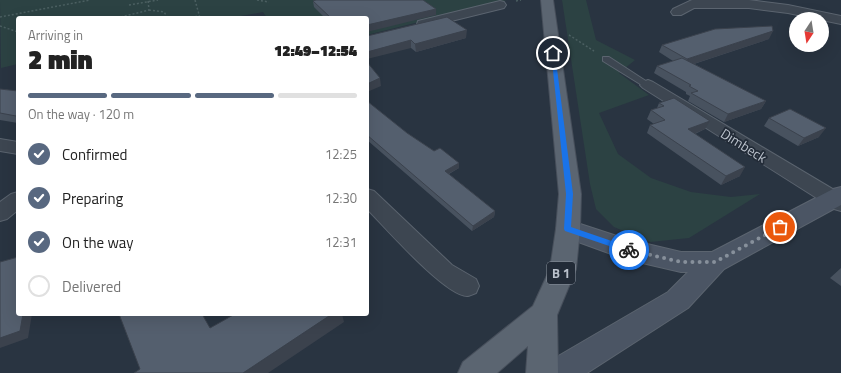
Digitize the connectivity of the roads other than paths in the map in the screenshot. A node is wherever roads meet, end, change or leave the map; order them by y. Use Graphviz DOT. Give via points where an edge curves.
graph roads {
  1 [pos="547,0"];
  2 [pos="500,6"];
  3 [pos="677,12"];
  4 [pos="841,20"];
  5 [pos="411,27"];
  6 [pos="606,59"];
  7 [pos="648,85"];
  8 [pos="0,145"];
  9 [pos="16,148"];
  10 [pos="369,198"];
  11 [pos="838,199"];
  12 [pos="16,201"];
  13 [pos="0,213"];
  14 [pos="568,229"];
  15 [pos="715,262"];
  16 [pos="467,286"];
  17 [pos="543,314"];
  18 [pos="474,373"];
  19 [pos="542,373"];
  20 [pos="559,373"];
  1 -- 14 [label="main road, B 1" via="570,194"];
  2 -- 5 [label="street"];
  3 -- 4 [label="street" via="692,4 749,4"];
  6 -- 7 [label="lane"];
  7 -- 11 [label="street, Dimbeck"];
  8 -- 9 [label="street"];
  10 -- 16 [label="street" via="444,272"];
  11 -- 15 [label="main road"];
  12 -- 13 [label="street"];
  14 -- 15 [label="main road" via="625,249 681,262"];
  14 -- 17 [label="main road, B 1" via="563,269"];
  15 -- 20 [label="main road" via="678,300"];
  17 -- 18 [label="main road, B 1"];
  17 -- 19 [label="main road, B 1"];
}
